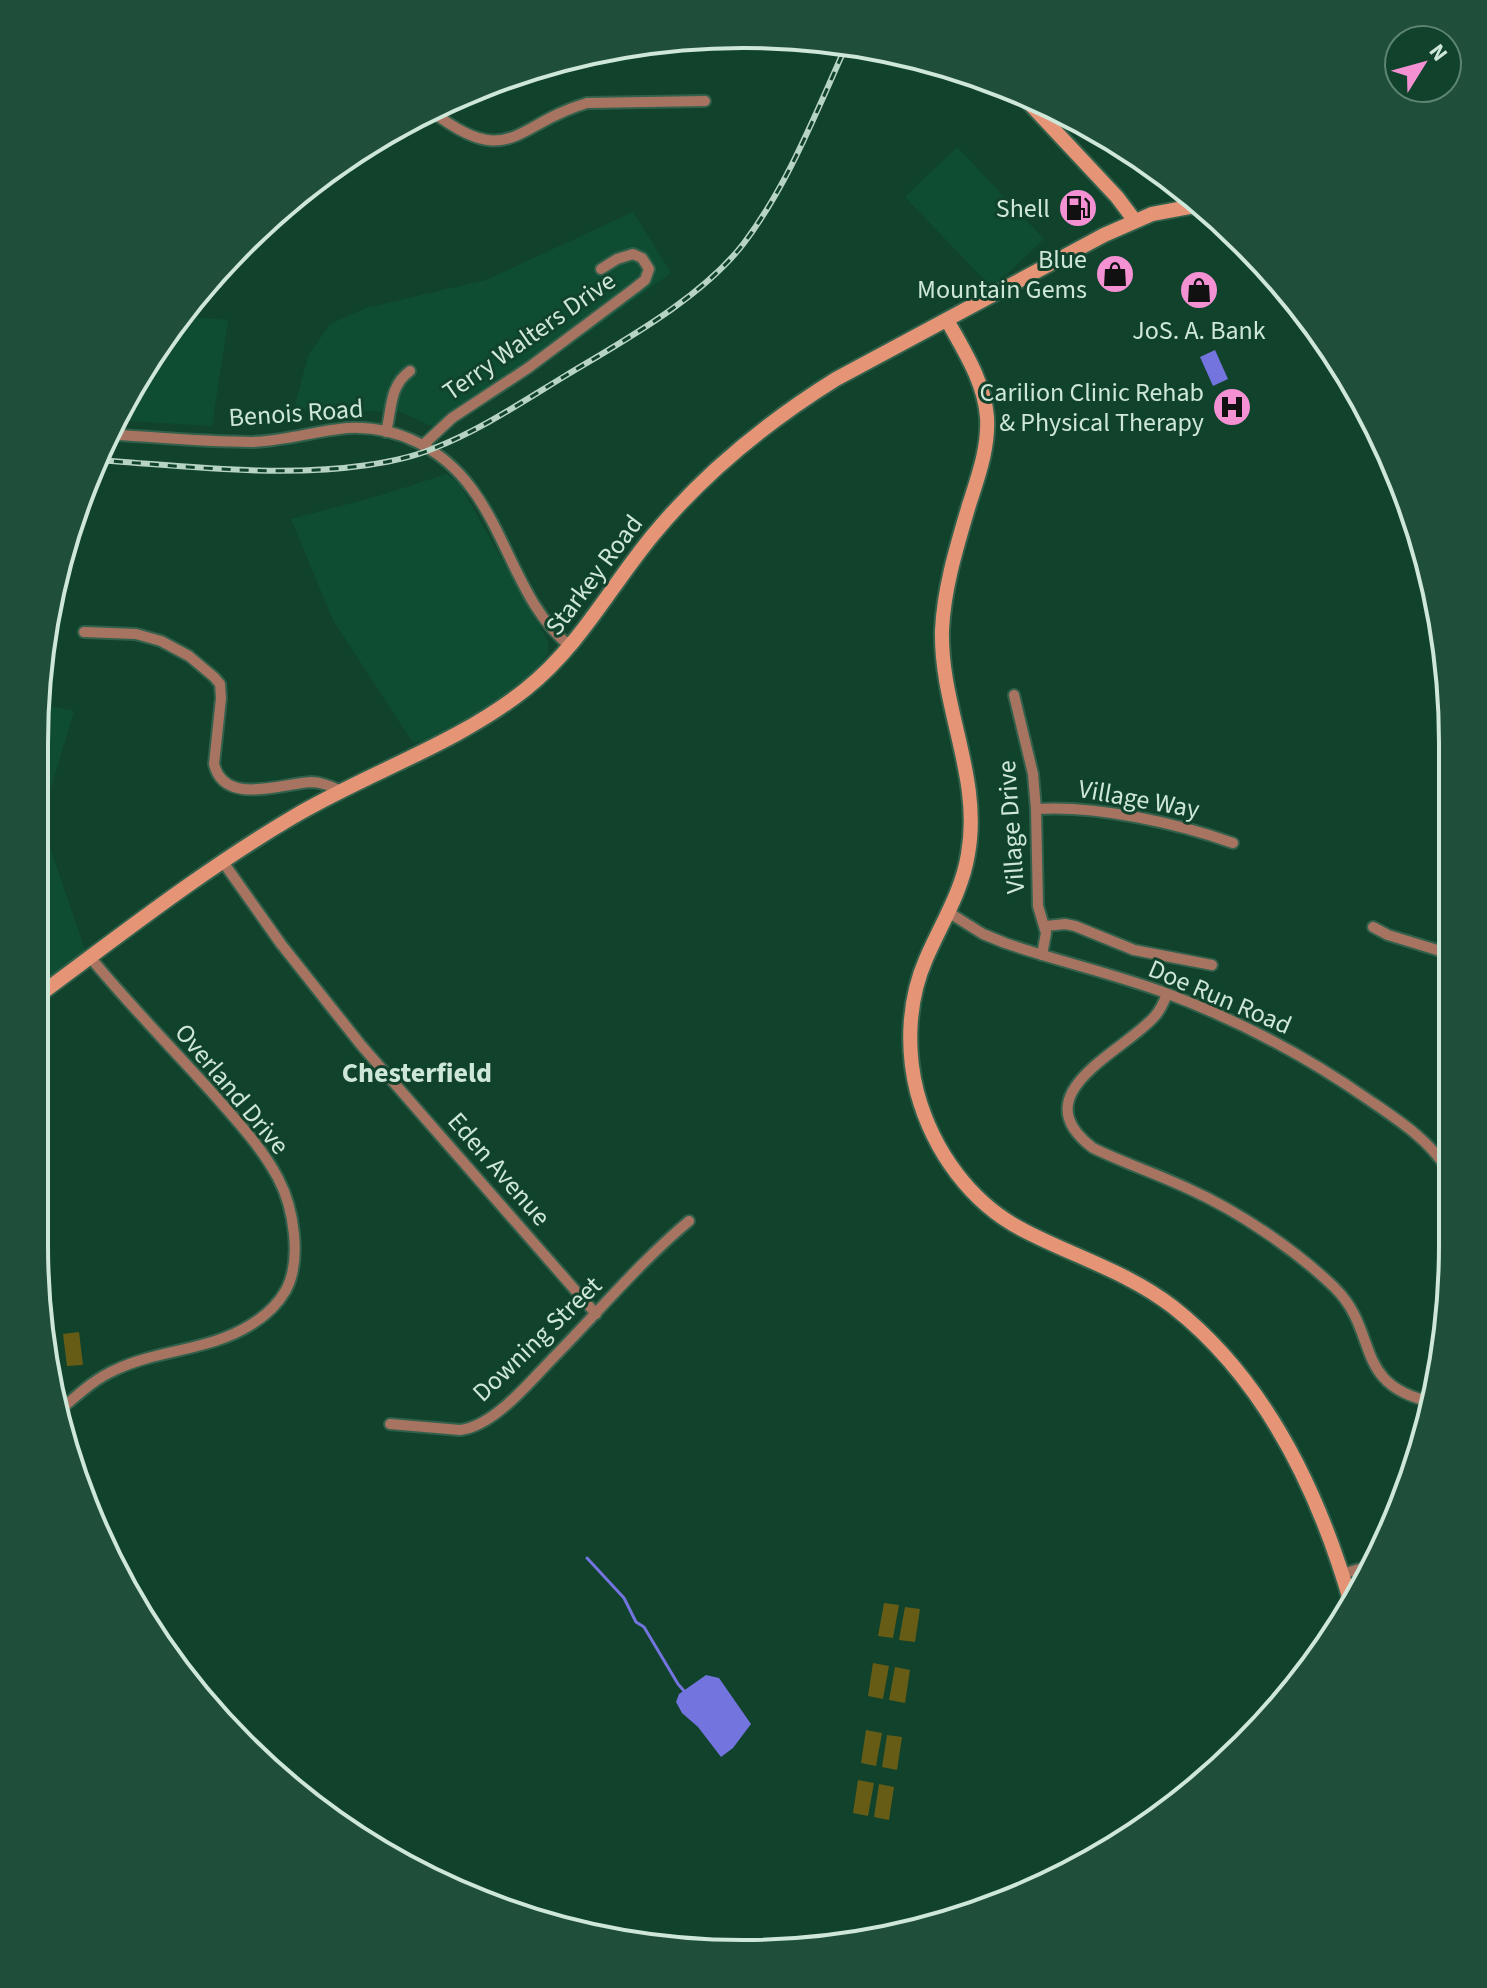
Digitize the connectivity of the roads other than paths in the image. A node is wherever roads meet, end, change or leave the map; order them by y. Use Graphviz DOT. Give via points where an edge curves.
graph roads {
  1 [pos="705,101"];
  2 [pos="1040,115"];
  3 [pos="441,118"];
  4 [pos="1186,207"];
  5 [pos="1135,221"];
  6 [pos="601,269"];
  7 [pos="947,320"];
  8 [pos="410,371"];
  9 [pos="386,432"];
  10 [pos="121,435"];
  11 [pos="423,445"];
  12 [pos="84,632"];
  13 [pos="571,647"];
  14 [pos="1014,695"];
  15 [pos="341,791"];
  16 [pos="1036,809"];
  17 [pos="1233,843"];
  18 [pos="223,862"];
  19 [pos="948,912"];
  20 [pos="1046,926"];
  21 [pos="1373,927"];
  22 [pos="1439,951"];
  23 [pos="1042,955"];
  24 [pos="90,957"];
  25 [pos="1212,965"];
  26 [pos="48,988"];
  27 [pos="1167,994"];
  28 [pos="1439,1158"];
  29 [pos="689,1221"];
  30 [pos="596,1314"];
  31 [pos="1421,1399"];
  32 [pos="67,1404"];
  33 [pos="390,1424"];
  34 [pos="1358,1569"];
  35 [pos="1342,1574"];
  36 [pos="1347,1590"];
  1 -- 3 [label="street" via="587,103 525,134 500,140 474,137"];
  2 -- 5 [label="street"];
  4 -- 5 [label="street, Starkey Road"];
  5 -- 7 [label="street, Starkey Road"];
  6 -- 11 [label="street, Terry Walters Drive" via="633,254 649,269 635,288 452,418"];
  7 -- 13 [label="street, Starkey Road" via="836,379 735,451 651,537"];
  7 -- 19 [label="street" via="981,385 987,424 942,634 973,808 968,858"];
  8 -- 9 [label="street" via="394,391"];
  9 -- 10 [label="street, Benois Road" via="349,428 248,442"];
  9 -- 11 [label="street, Benois Road"];
  11 -- 13 [label="street, Benois Road" via="470,486 543,619"];
  12 -- 15 [label="street" via="136,634 161,641 214,677 221,698 214,764 226,784 252,790 312,782"];
  13 -- 15 [label="street, Starkey Road" via="525,690 482,719"];
  14 -- 16 [label="street, Village Drive"];
  15 -- 18 [label="street, Starkey Road"];
  16 -- 17 [label="street, Village Way" via="1087,810"];
  16 -- 20 [label="street, Village Drive" via="1038,906"];
  18 -- 24 [label="street, Starkey Road"];
  18 -- 30 [label="street, Eden Avenue" via="361,1045"];
  19 -- 23 [label="street, Doe Run Road" via="983,934"];
  19 -- 35 [label="street" via="918,981 911,1022 916,1088 943,1153 966,1185 1001,1216 1136,1283 1173,1307 1214,1345 1254,1393 1294,1456"];
  20 -- 23 [label="street, Village Drive"];
  20 -- 25 [label="street" via="1075,926 1134,950"];
  21 -- 22 [label="street"];
  23 -- 27 [label="street, Doe Run Road"];
  24 -- 26 [label="street, Starkey Road"];
  24 -- 32 [label="street, Overland Drive" via="268,1161 289,1208 292,1272 279,1301 253,1323 217,1341 113,1371"];
  27 -- 28 [label="street, Doe Run Road" via="1266,1038 1336,1077 1413,1132"];
  27 -- 31 [label="street" via="1156,1015 1072,1090 1068,1115 1077,1133 1101,1152 1217,1203 1286,1249 1345,1299 1380,1376"];
  29 -- 30 [label="street, Downing Street"];
  30 -- 33 [label="street, Downing Street" via="517,1394 479,1424 460,1430"];
  34 -- 35 [label="street"];
  35 -- 36 [label="street"];
}
